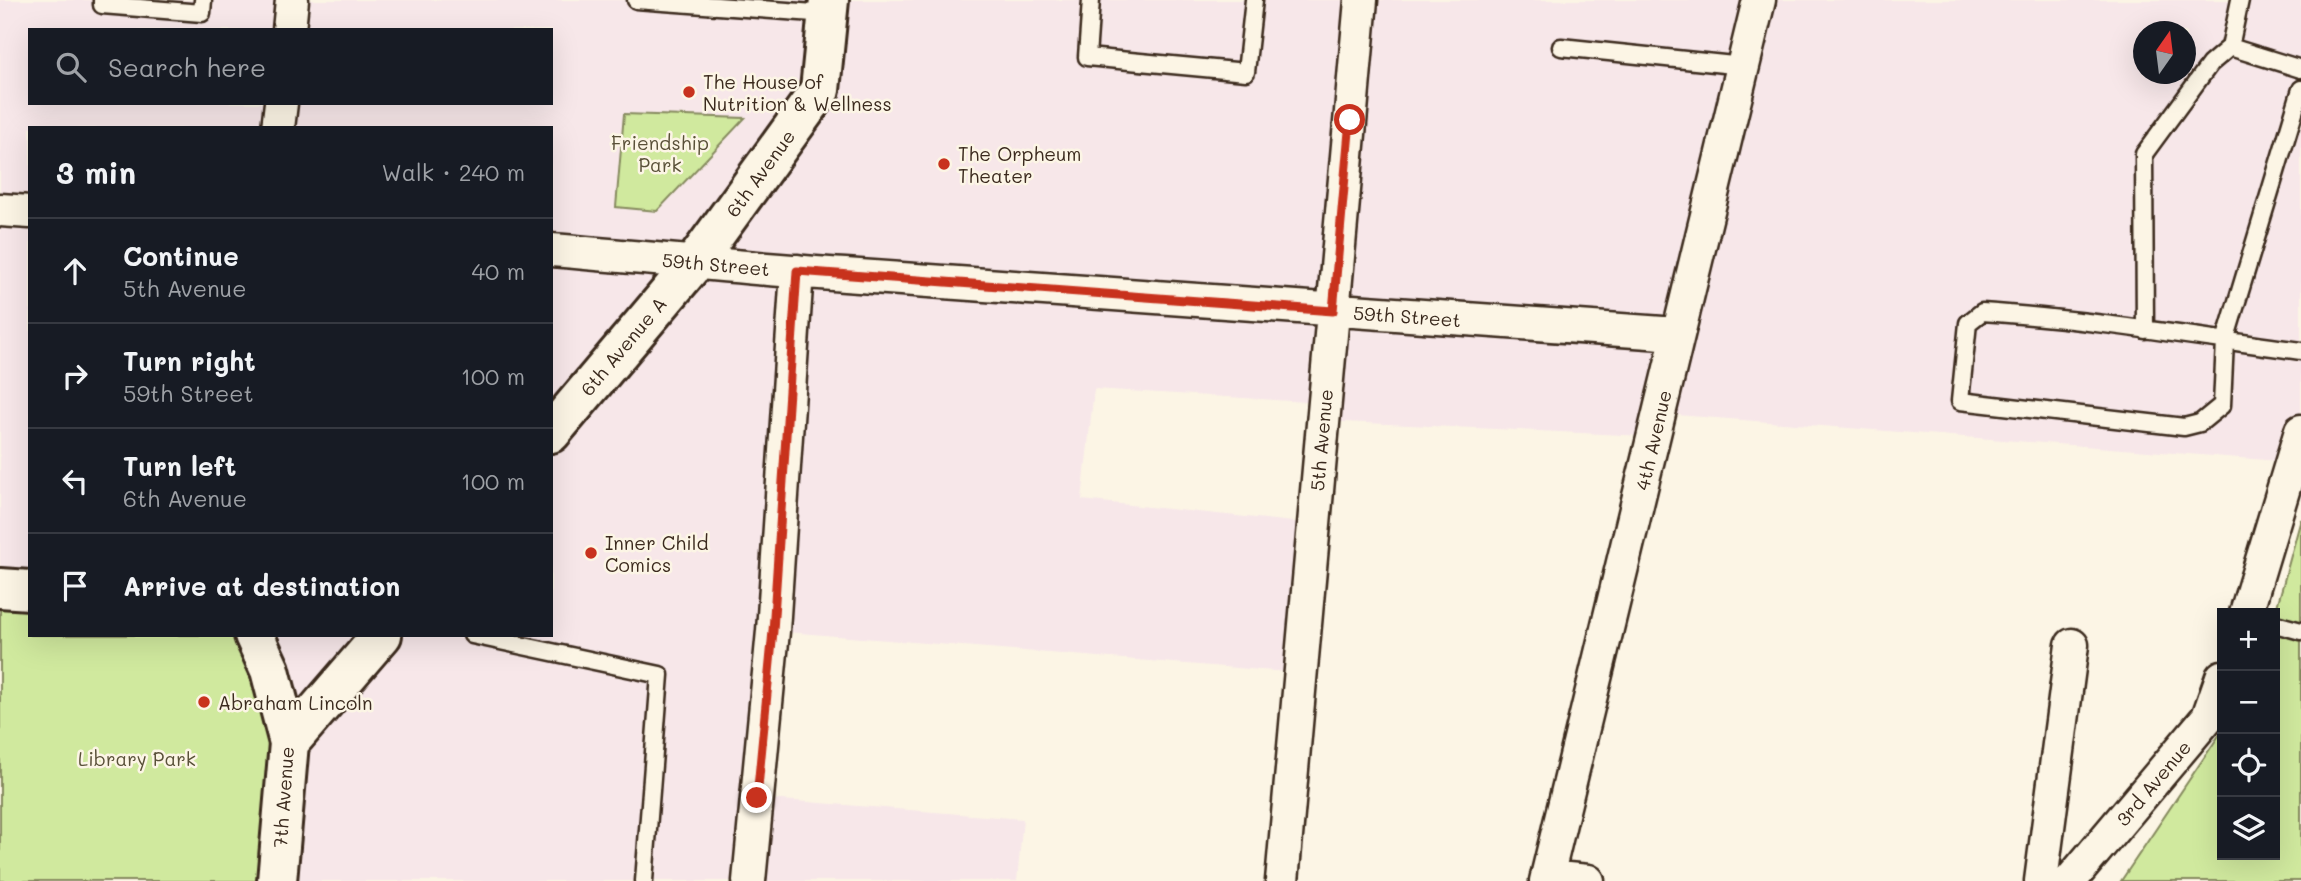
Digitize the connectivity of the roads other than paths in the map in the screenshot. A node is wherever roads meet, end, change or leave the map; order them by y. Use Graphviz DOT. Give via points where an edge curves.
graph roads {
  1 [pos="102,0"];
  2 [pos="203,0"];
  3 [pos="292,0"];
  4 [pos="636,0"];
  5 [pos="1091,0"];
  6 [pos="1254,0"];
  7 [pos="1361,0"];
  8 [pos="1759,0"];
  9 [pos="2240,0"];
  10 [pos="828,7"];
  11 [pos="289,28"];
  12 [pos="1561,47"];
  13 [pos="2230,47"];
  14 [pos="1743,66"];
  15 [pos="2301,69"];
  16 [pos="2301,89"];
  17 [pos="281,105"];
  18 [pos="278,126"];
  19 [pos="0,210"];
  20 [pos="28,212"];
  21 [pos="553,250"];
  22 [pos="696,261"];
  23 [pos="797,271"];
  24 [pos="1333,311"];
  25 [pos="2145,330"];
  26 [pos="1678,334"];
  27 [pos="2225,341"];
  28 [pos="2301,351"];
  29 [pos="553,431"];
  30 [pos="2301,431"];
  31 [pos="0,588"];
  32 [pos="28,590"];
  33 [pos="2247,608"];
  34 [pos="2280,625"];
  35 [pos="2301,631"];
  36 [pos="255,637"];
  37 [pos="380,637"];
  38 [pos="481,637"];
  39 [pos="2072,645"];
  40 [pos="2217,691"];
  41 [pos="289,743"];
  42 [pos="1546,879"];
  43 [pos="277,881"];
  44 [pos="644,881"];
  45 [pos="749,881"];
  46 [pos="1282,881"];
  47 [pos="1588,881"];
  48 [pos="2041,881"];
  49 [pos="2070,881"];
  1 -- 2 [label="lane" via="102,5 202,13"];
  3 -- 11 [label="street"];
  4 -- 10 [label="lane"];
  5 -- 6 [label="lane" via="1087,57 1245,72"];
  7 -- 24 [label="street, 5th Avenue"];
  8 -- 14 [label="street, 4th Avenue"];
  9 -- 13 [label="lane"];
  10 -- 22 [label="street, 6th Avenue" via="820,90"];
  12 -- 14 [label="lane"];
  13 -- 15 [label="lane"];
  13 -- 25 [label="lane" via="2210,64 2144,154"];
  14 -- 26 [label="street, 4th Avenue"];
  16 -- 27 [label="lane"];
  17 -- 18 [label="street"];
  19 -- 20 [label="street"];
  21 -- 22 [label="street, 59th Street"];
  22 -- 23 [label="street, 59th Street"];
  22 -- 29 [label="street, 6th Avenue A"];
  23 -- 24 [label="street, 59th Street"];
  23 -- 45 [label="street" via="773,631"];
  24 -- 26 [label="street, 59th Street"];
  24 -- 46 [label="street, 5th Avenue"];
  25 -- 27 [label="lane"];
  25 -- 27 [label="lane" via="1982,312 1968,323 1961,401 2184,427 2200,423 2222,405"];
  26 -- 42 [label="street, 4th Avenue"];
  27 -- 28 [label="lane"];
  30 -- 33 [label="street"];
  31 -- 32 [label="street"];
  34 -- 35 [label="lane"];
  36 -- 41 [label="street, 7th Avenue" via="270,670"];
  37 -- 41 [label="street"];
  38 -- 44 [label="lane" via="660,675"];
  39 -- 48 [label="street"];
  40 -- 49 [label="street, 3rd Avenue" via="2208,717"];
  41 -- 43 [label="street, 7th Avenue"];
  42 -- 47 [label="street"];
}
